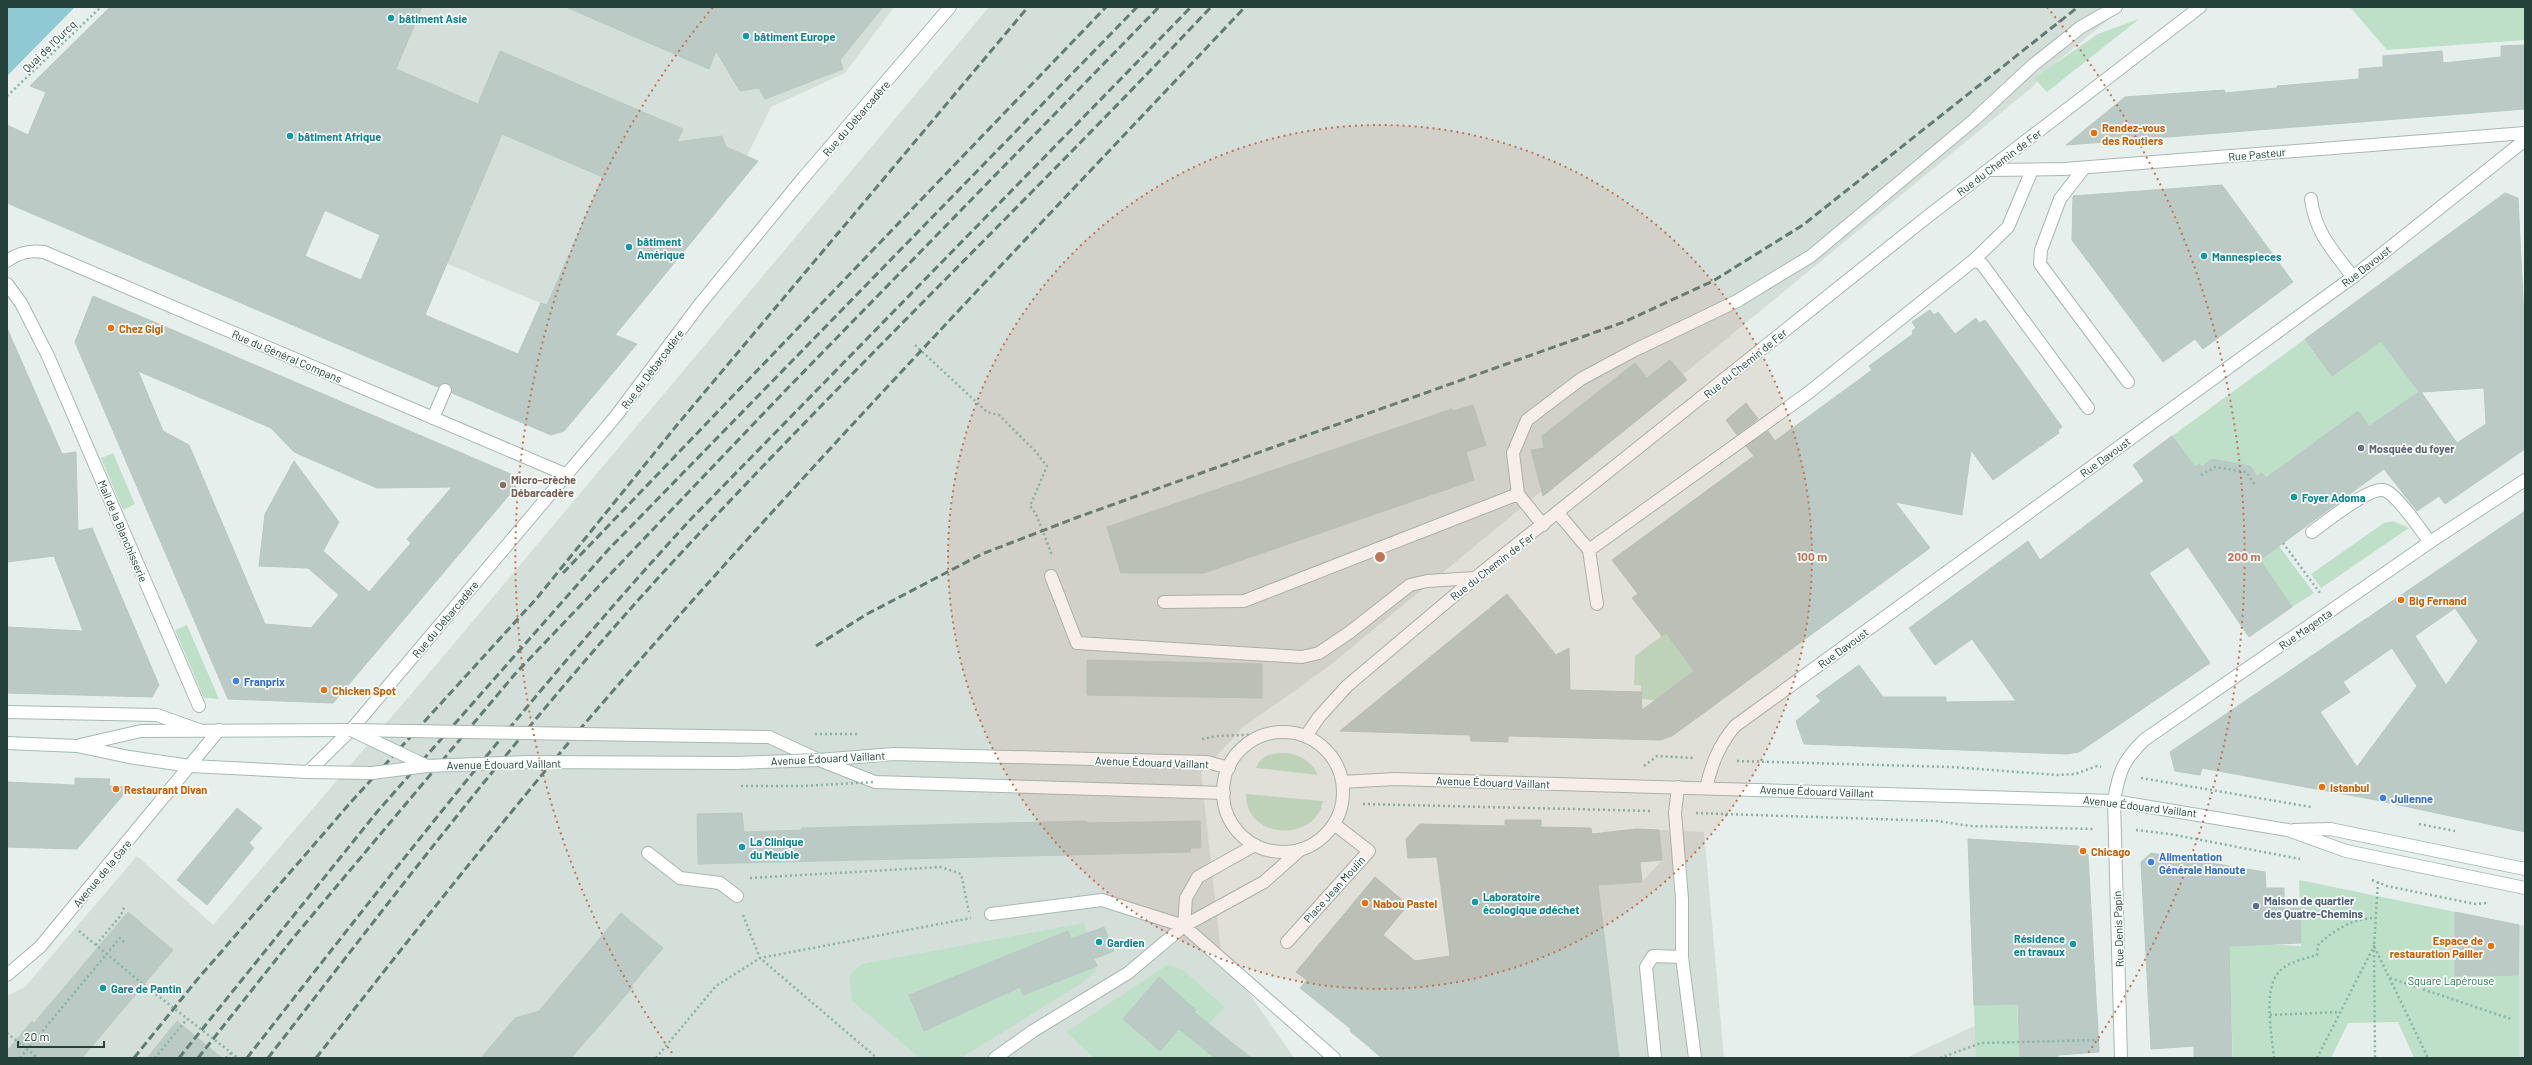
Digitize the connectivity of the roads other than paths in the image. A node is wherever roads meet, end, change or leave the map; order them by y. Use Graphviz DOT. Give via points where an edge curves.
graph roads {
  1 [pos="950,7"];
  2 [pos="2116,7"];
  3 [pos="2196,7"];
  4 [pos="2525,134"];
  5 [pos="2525,140"];
  6 [pos="2084,168"];
  7 [pos="1989,170"];
  8 [pos="2032,170"];
  9 [pos="2311,199"];
  10 [pos="1974,260"];
  11 [pos="7,261"];
  12 [pos="2353,277"];
  13 [pos="7,284"];
  14 [pos="2128,382"];
  15 [pos="445,390"];
  16 [pos="2088,408"];
  17 [pos="433,418"];
  18 [pos="566,475"];
  19 [pos="2525,480"];
  20 [pos="1518,494"];
  21 [pos="1558,513"];
  22 [pos="1543,525"];
  23 [pos="2312,532"];
  24 [pos="2430,542"];
  25 [pos="1589,550"];
  26 [pos="1051,576"];
  27 [pos="1475,578"];
  28 [pos="1164,602"];
  29 [pos="1597,604"];
  30 [pos="199,706"];
  31 [pos="7,712"];
  32 [pos="199,730"];
  33 [pos="219,730"];
  34 [pos="351,730"];
  35 [pos="1306,736"];
  36 [pos="7,743"];
  37 [pos="77,746"];
  38 [pos="818,760"];
  39 [pos="190,766"];
  40 [pos="427,766"];
  41 [pos="1229,768"];
  42 [pos="308,772"];
  43 [pos="1342,782"];
  44 [pos="1678,788"];
  45 [pos="1706,788"];
  46 [pos="1224,793"];
  47 [pos="2114,801"];
  48 [pos="1334,824"];
  49 [pos="2288,830"];
  50 [pos="1255,845"];
  51 [pos="1300,850"];
  52 [pos="648,853"];
  53 [pos="2525,869"];
  54 [pos="2525,888"];
  55 [pos="737,896"];
  56 [pos="992,914"];
  57 [pos="1184,926"];
  58 [pos="1287,942"];
  59 [pos="1682,957"];
  60 [pos="7,975"];
  61 [pos="995,1058"];
  62 [pos="1334,1058"];
  63 [pos="1655,1058"];
  64 [pos="1695,1058"];
  65 [pos="2122,1058"];
  1 -- 18 [label="street, Rue du Débarcadère" via="804,177 700,304 616,416"];
  2 -- 20 [label="street" via="2081,27 2033,65 1975,119 1811,256 1737,301 1581,379 1527,420 1512,453"];
  3 -- 7 [label="street, Rue du Chemin de Fer"];
  4 -- 6 [label="street, Rue Pasteur"];
  5 -- 12 [label="street, Rue Davoust"];
  6 -- 8 [label="street, Rue Pasteur"];
  6 -- 14 [label="street" via="2060,199 2041,250 2040,264"];
  7 -- 8 [label="street, Rue Pasteur"];
  7 -- 21 [label="street, Rue du Chemin de Fer"];
  8 -- 10 [label="street" via="2008,227"];
  9 -- 12 [label="street" via="2313,217 2323,238"];
  10 -- 16 [label="street" via="1982,264"];
  10 -- 25 [label="street" via="1808,393"];
  11 -- 17 [label="street, Rue du Général Compans" via="21,253 44,252"];
  12 -- 45 [label="street, Rue Davoust" via="1735,726 1720,744"];
  13 -- 30 [label="street, Mail de la Blanchisserie" via="21,303 48,356"];
  15 -- 17 [label="street"];
  17 -- 18 [label="street, Rue du Général Compans"];
  18 -- 34 [label="street, Rue du Débarcadère"];
  19 -- 24 [label="street, Rue Magenta"];
  20 -- 22 [label="street"];
  20 -- 28 [label="street" via="1244,601"];
  21 -- 22 [label="street, Rue du Chemin de Fer"];
  21 -- 25 [label="street"];
  22 -- 27 [label="street, Rue du Chemin de Fer"];
  23 -- 24 [label="street" via="2371,492 2384,490 2395,498"];
  24 -- 47 [label="street, Rue Magenta" via="2144,740 2121,767"];
  25 -- 29 [label="street"];
  26 -- 27 [label="street" via="1077,643 1302,656 1319,653 1410,585 1427,581"];
  27 -- 35 [label="street, Rue du Chemin de Fer" via="1347,686"];
  31 -- 32 [label="street" via="157,715"];
  32 -- 33 [label="street, Avenue Édouard Vaillant"];
  32 -- 37 [label="street, Avenue Édouard Vaillant" via="141,731"];
  33 -- 34 [label="street, Avenue Édouard Vaillant"];
  33 -- 39 [label="street, Avenue de la Gare"];
  34 -- 38 [label="street, bridge" via="769,737"];
  34 -- 40 [label="street, Avenue Édouard Vaillant, bridge"];
  34 -- 42 [label="street, Rue du Débarcadère"];
  35 -- 41 [label="street" via="1283,732 1259,737 1241,750"];
  35 -- 43 [label="street" via="1330,754 1338,767"];
  36 -- 37 [label="street, Avenue Édouard Vaillant"];
  37 -- 39 [label="street, Avenue Édouard Vaillant"];
  38 -- 40 [label="street, Avenue Édouard Vaillant, bridge" via="735,763 530,762"];
  38 -- 41 [label="street, Avenue Édouard Vaillant" via="894,754 1207,762"];
  38 -- 46 [label="street" via="875,782"];
  39 -- 42 [label="street, Avenue Édouard Vaillant"];
  39 -- 60 [label="street, Avenue de la Gare" via="40,947"];
  40 -- 42 [label="street, Avenue Édouard Vaillant, bridge" via="372,773"];
  41 -- 46 [label="street"];
  43 -- 44 [label="street, Avenue Édouard Vaillant" via="1395,779"];
  43 -- 48 [label="street" via="1342,804"];
  44 -- 45 [label="street, Avenue Édouard Vaillant"];
  44 -- 59 [label="street" via="1676,813 1682,899"];
  45 -- 47 [label="street, Avenue Édouard Vaillant"];
  46 -- 50 [label="street" via="1226,809 1232,824 1242,836"];
  47 -- 49 [label="street, Avenue Édouard Vaillant"];
  47 -- 65 [label="street, Rue Denis Papin"];
  48 -- 51 [label="street" via="1320,840"];
  48 -- 58 [label="street, Place Jean Moulin" via="1368,851"];
  49 -- 53 [label="street, Avenue Édouard Vaillant" via="2330,829"];
  49 -- 54 [label="street, Avenue Édouard Vaillant" via="2346,851"];
  50 -- 51 [label="street" via="1277,852"];
  50 -- 57 [label="street" via="1198,877 1186,898"];
  51 -- 57 [label="street" via="1264,882"];
  52 -- 55 [label="street" via="680,878 720,883"];
  56 -- 57 [label="street" via="1102,900"];
  57 -- 61 [label="street" via="1128,973 1033,1031"];
  57 -- 62 [label="street"];
  59 -- 63 [label="street" via="1653,956 1646,967"];
  59 -- 64 [label="street"];
}
